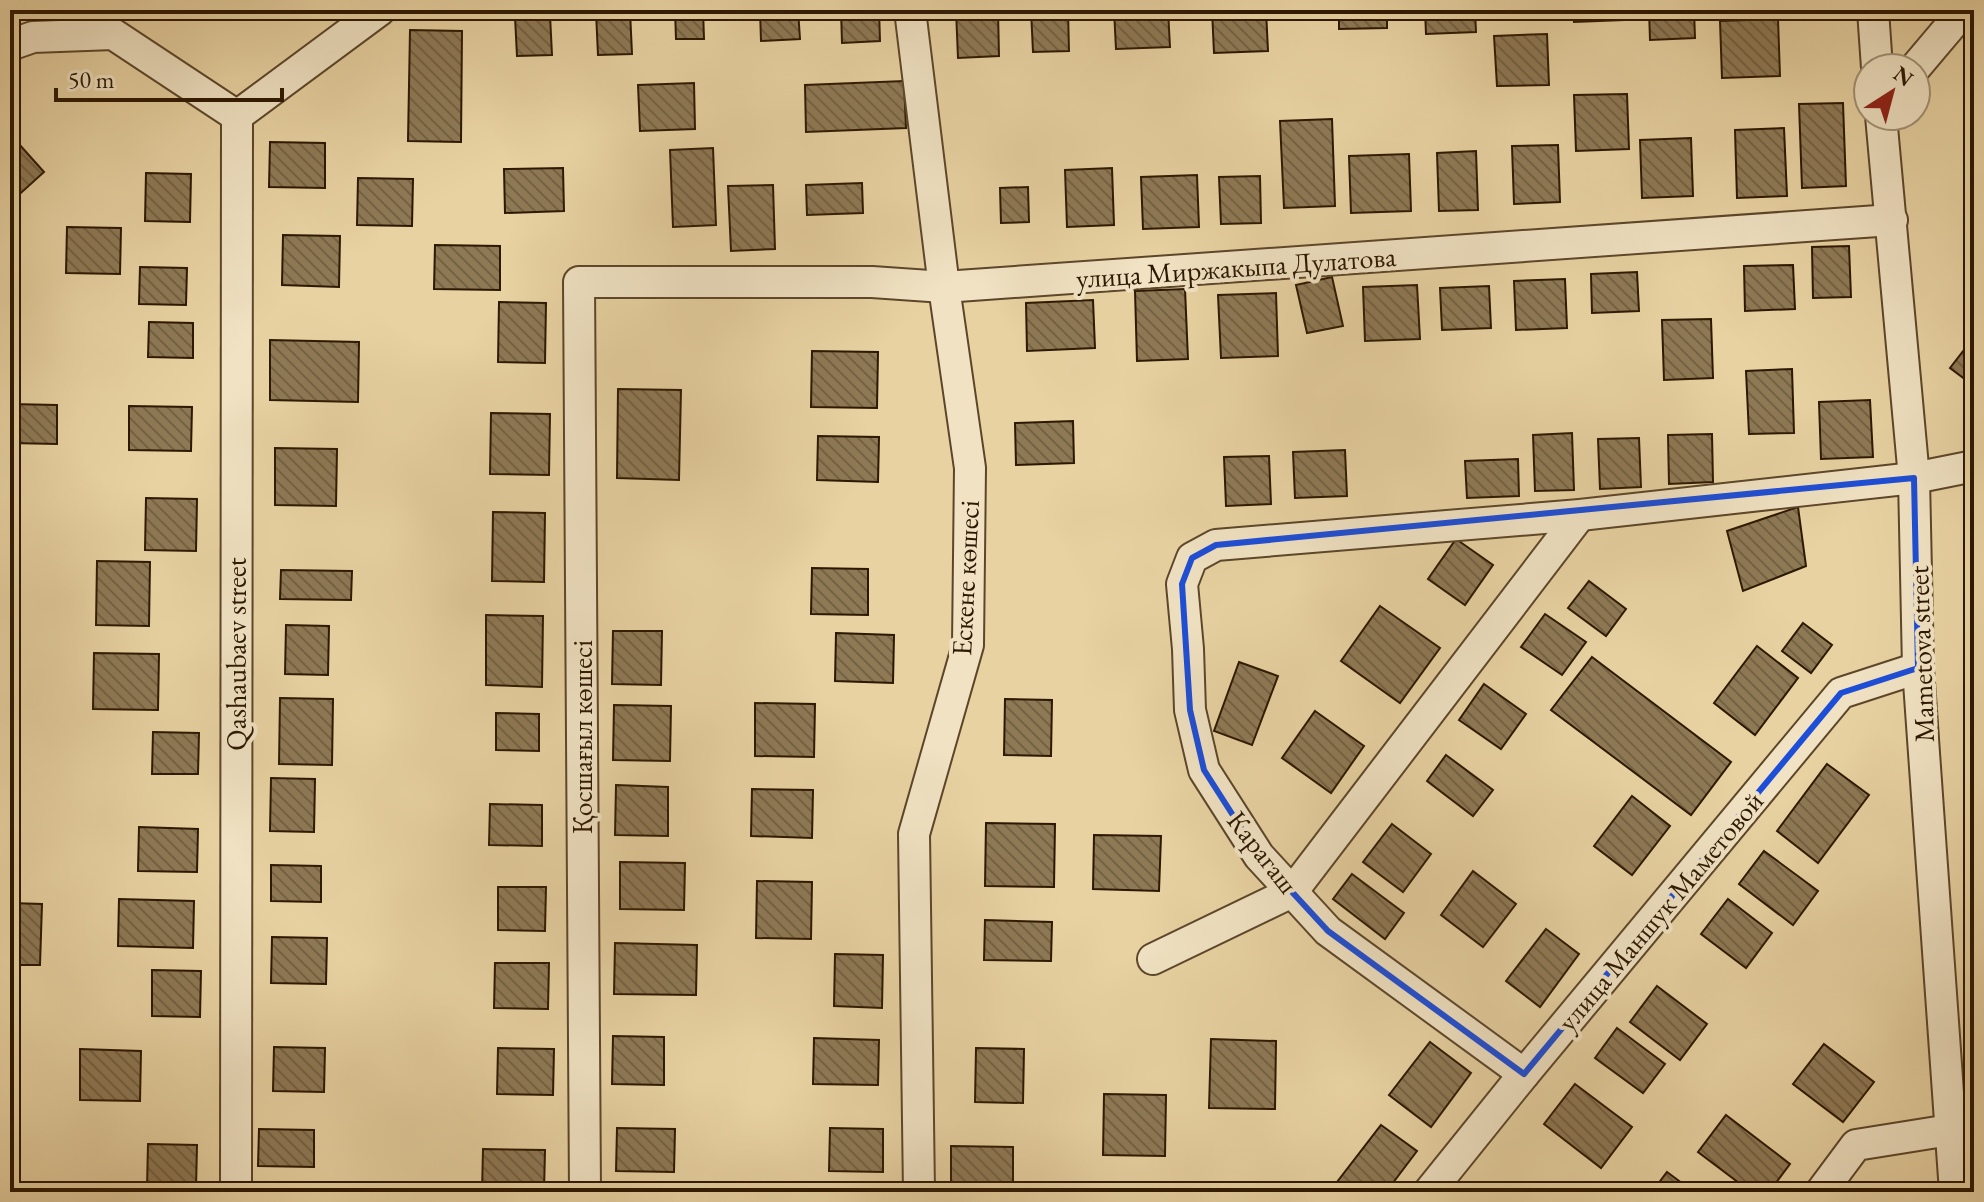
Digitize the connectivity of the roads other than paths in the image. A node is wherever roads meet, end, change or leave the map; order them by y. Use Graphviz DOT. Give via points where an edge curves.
graph roads {
  1 [pos="380,10"];
  2 [pos="910,10"];
  3 [pos="1873,10"];
  4 [pos="1964,10"];
  5 [pos="10,45"];
  6 [pos="1876,52"];
  7 [pos="1929,52"];
  8 [pos="237,116"];
  9 [pos="1883,132"];
  10 [pos="1892,220"];
  11 [pos="579,282"];
  12 [pos="944,287"];
  13 [pos="1974,466"];
  14 [pos="1914,478"];
  15 [pos="1580,515"];
  16 [pos="1918,668"];
  17 [pos="1292,892"];
  18 [pos="1153,959"];
  19 [pos="1524,1074"];
  20 [pos="1950,1130"];
  21 [pos="236,1192"];
  22 [pos="585,1192"];
  23 [pos="919,1192"];
  24 [pos="1429,1192"];
  25 [pos="1821,1192"];
  26 [pos="1955,1192"];
  1 -- 8 [label="street"];
  2 -- 12 [label="street, Ескене көшесі"];
  3 -- 6 [label="street"];
  4 -- 7 [label="street"];
  5 -- 8 [label="street" via="33,37 113,34"];
  8 -- 21 [label="street, Qashaubaev street"];
  9 -- 10 [label="street, Mametova street"];
  10 -- 12 [label="street, улица Миржакыпа Дулатова"];
  10 -- 14 [label="street, Mametova street"];
  11 -- 12 [label="street, улица Миржакыпа Дулатова" via="872,282"];
  11 -- 22 [label="street, Қосшағыл көшесі"];
  12 -- 23 [label="street, Ескене көшесі" via="970,468 968,645 914,834"];
  13 -- 14 [label="street"];
  14 -- 15 [label="street"];
  14 -- 16 [label="street, Mametova street"];
  15 -- 17 [label="street"];
  15 -- 17 [label="street, Карагаш" via="1216,545 1192,558 1182,584 1190,710 1204,770 1259,856"];
  16 -- 19 [label="street, улица Маншук Маметовой" via="1841,693"];
  16 -- 20 [label="street, Mametova street"];
  17 -- 18 [label="street"];
  17 -- 19 [label="street, Карагаш" via="1328,931"];
  19 -- 24 [label="street, улица Маншук Маметовой"];
  20 -- 25 [label="street" via="1856,1145"];
  20 -- 26 [label="street, Mametova street"];
}
